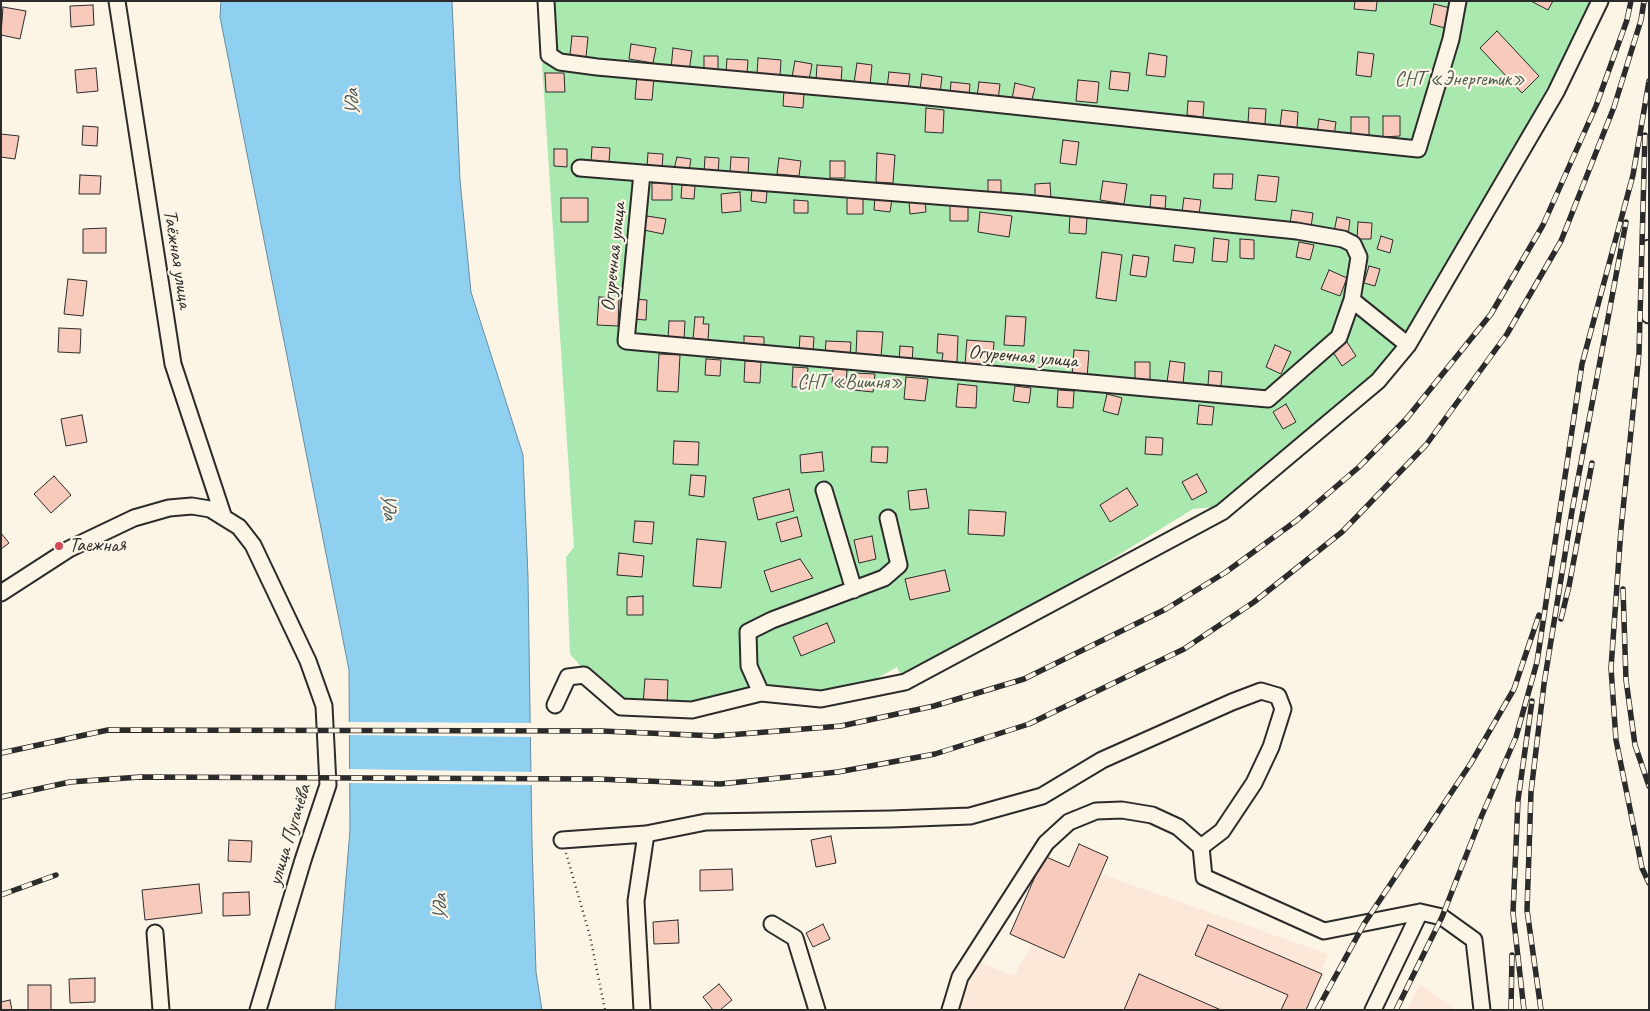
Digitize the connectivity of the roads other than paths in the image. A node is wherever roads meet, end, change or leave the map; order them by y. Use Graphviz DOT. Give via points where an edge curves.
graph roads {
  1 [pos="117,1"];
  2 [pos="546,1"];
  3 [pos="1458,1"];
  4 [pos="1600,1"];
  5 [pos="580,168"];
  6 [pos="642,173"];
  7 [pos="1649,248"];
  8 [pos="1352,300"];
  9 [pos="1649,315"];
  10 [pos="1408,345"];
  11 [pos="824,490"];
  12 [pos="223,515"];
  13 [pos="888,518"];
  14 [pos="854,590"];
  15 [pos="1,593"];
  16 [pos="761,693"];
  17 [pos="555,705"];
  18 [pos="646,834"];
  19 [pos="562,840"];
  20 [pos="1201,847"];
  21 [pos="1420,912"];
  22 [pos="772,924"];
  23 [pos="155,933"];
  24 [pos="160,1010"];
  25 [pos="258,1010"];
  26 [pos="642,1010"];
  27 [pos="817,1010"];
  28 [pos="950,1010"];
  29 [pos="1373,1010"];
  30 [pos="1482,1010"];
  1 -- 12 [label="street, Таёжная улица" via="173,364"];
  2 -- 3 [label="street" via="548,55 560,62 1418,149 1451,39"];
  4 -- 10 [label="street" via="1556,92"];
  5 -- 6 [label="street"];
  6 -- 8 [label="street, Огуречная улица" via="1025,203 1306,233 1353,244 1359,257"];
  6 -- 8 [label="street, Огуречная улица" via="626,342 1268,399 1339,338"];
  7 -- 9 [label="street"];
  8 -- 10 [label="street"];
  10 -- 16 [label="street" via="1378,381 1222,512 1122,567 905,682 821,699"];
  11 -- 14 [label="street"];
  12 -- 15 [label="street" via="192,506 169,508 134,518 69,549"];
  12 -- 25 [label="street, улица Пугачёва" via="239,527 253,545 308,661 324,706 328,785"];
  13 -- 14 [label="street" via="899,565 884,578"];
  14 -- 16 [label="street" via="748,632 749,666"];
  16 -- 17 [label="street" via="692,710 621,707 584,675 568,676"];
  18 -- 19 [label="street"];
  18 -- 20 [label="street" via="706,822 970,816 1042,796 1102,760 1232,702 1261,692 1278,696 1283,708 1271,747 1254,783 1222,831"];
  18 -- 26 [label="street" via="636,901"];
  20 -- 21 [label="street" via="1204,877 1324,931"];
  20 -- 28 [label="street" via="1178,827 1152,815 1122,810 1096,811 1069,822 1046,843 960,977"];
  21 -- 29 [label="street"];
  21 -- 30 [label="street" via="1442,917 1474,940"];
  22 -- 27 [label="street" via="795,938"];
  23 -- 24 [label="street"];
}
